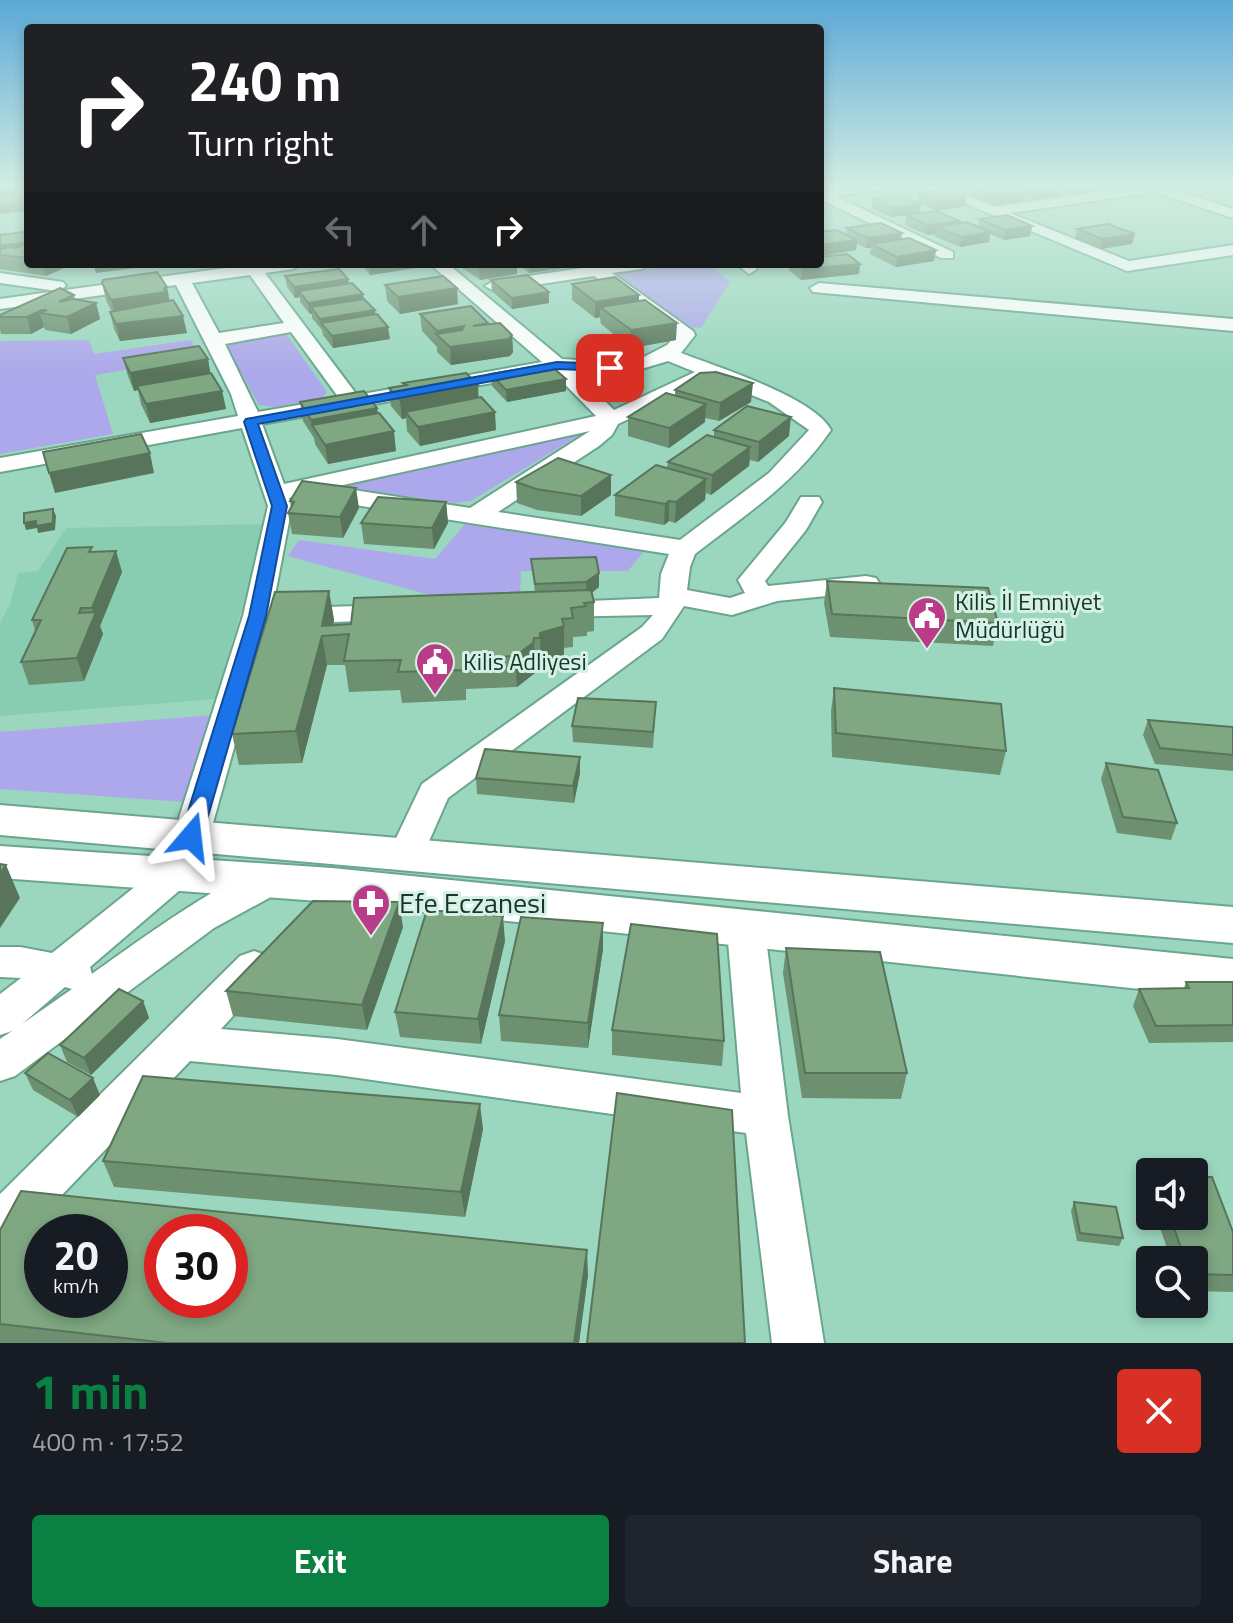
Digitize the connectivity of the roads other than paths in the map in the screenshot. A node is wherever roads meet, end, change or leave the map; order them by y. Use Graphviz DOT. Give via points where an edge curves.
graph roads {
  1 [pos="932,248"];
  2 [pos="1082,248"];
  3 [pos="1233,250"];
  4 [pos="947,255"];
  5 [pos="201,268"];
  6 [pos="262,268"];
  7 [pos="443,268"];
  8 [pos="616,268"];
  9 [pos="254,269"];
  10 [pos="176,271"];
  11 [pos="597,271"];
  12 [pos="0,278"];
  13 [pos="819,288"];
  14 [pos="78,289"];
  15 [pos="469,290"];
  16 [pos="0,295"];
  17 [pos="0,304"];
  18 [pos="11,322"];
  19 [pos="1233,325"];
  20 [pos="297,326"];
  21 [pos="214,340"];
  22 [pos="667,354"];
  23 [pos="557,365"];
  24 [pos="712,372"];
  25 [pos="353,403"];
  26 [pos="609,420"];
  27 [pos="251,422"];
  28 [pos="0,465"];
  29 [pos="275,493"];
  30 [pos="810,502"];
  31 [pos="477,515"];
  32 [pos="685,549"];
  33 [pos="888,584"];
  34 [pos="760,596"];
  35 [pos="672,600"];
  36 [pos="527,609"];
  37 [pos="416,612"];
  38 [pos="257,616"];
  39 [pos="0,820"];
  40 [pos="406,855"];
  41 [pos="183,856"];
  42 [pos="0,862"];
  43 [pos="267,882"];
  44 [pos="332,885"];
  45 [pos="1233,925"];
  46 [pos="746,930"];
  47 [pos="0,962"];
  48 [pos="60,970"];
  49 [pos="1233,979"];
  50 [pos="113,980"];
  51 [pos="0,1018"];
  52 [pos="182,1043"];
  53 [pos="0,1063"];
  54 [pos="766,1116"];
  55 [pos="0,1226"];
  56 [pos="798,1343"];
  1 -- 4 [label="street"];
  2 -- 3 [label="street" via="1127,266"];
  5 -- 10 [label="street"];
  6 -- 9 [label="street"];
  7 -- 15 [label="street"];
  8 -- 11 [label="street"];
  9 -- 10 [label="street"];
  9 -- 20 [label="street"];
  10 -- 14 [label="street"];
  10 -- 21 [label="street"];
  11 -- 15 [label="street"];
  11 -- 22 [label="street" via="686,335"];
  12 -- 14 [label="street"];
  13 -- 19 [label="street"];
  14 -- 16 [label="street"];
  14 -- 17 [label="street"];
  14 -- 18 [label="street"];
  15 -- 23 [label="street"];
  20 -- 21 [label="street"];
  20 -- 25 [label="street"];
  21 -- 27 [label="street"];
  22 -- 23 [label="street" via="640,366"];
  22 -- 24 [label="street"];
  23 -- 25 [label="street"];
  23 -- 26 [label="street"];
  24 -- 26 [label="street"];
  24 -- 32 [label="street" via="776,398 820,430 776,477"];
  25 -- 27 [label="street"];
  26 -- 29 [label="street"];
  26 -- 31 [label="street" via="591,441"];
  27 -- 28 [label="street"];
  27 -- 29 [label="street"];
  29 -- 31 [label="street" via="328,492"];
  29 -- 38 [label="street" via="280,506"];
  30 -- 34 [label="street" via="751,580"];
  31 -- 32 [label="street"];
  32 -- 35 [label="street" via="674,565"];
  33 -- 34 [label="street" via="833,585"];
  34 -- 35 [label="street" via="727,607"];
  35 -- 36 [label="street"];
  35 -- 40 [label="street" via="652,633 434,792"];
  37 -- 38 [label="street"];
  38 -- 41 [label="street"];
  39 -- 41 [label="main road"];
  40 -- 41 [label="main road"];
  40 -- 45 [label="main road"];
  41 -- 42 [label="main road"];
  41 -- 43 [label="main road"];
  41 -- 48 [label="street"];
  43 -- 44 [label="main road"];
  43 -- 50 [label="street" via="200,918"];
  44 -- 46 [label="main road"];
  44 -- 52 [label="street"];
  46 -- 49 [label="main road"];
  46 -- 54 [label="street"];
  47 -- 48 [label="street"];
  48 -- 50 [label="street"];
  48 -- 51 [label="street"];
  50 -- 53 [label="street"];
  52 -- 54 [label="street" via="337,1057"];
  52 -- 55 [label="street"];
  54 -- 56 [label="street"];
}
